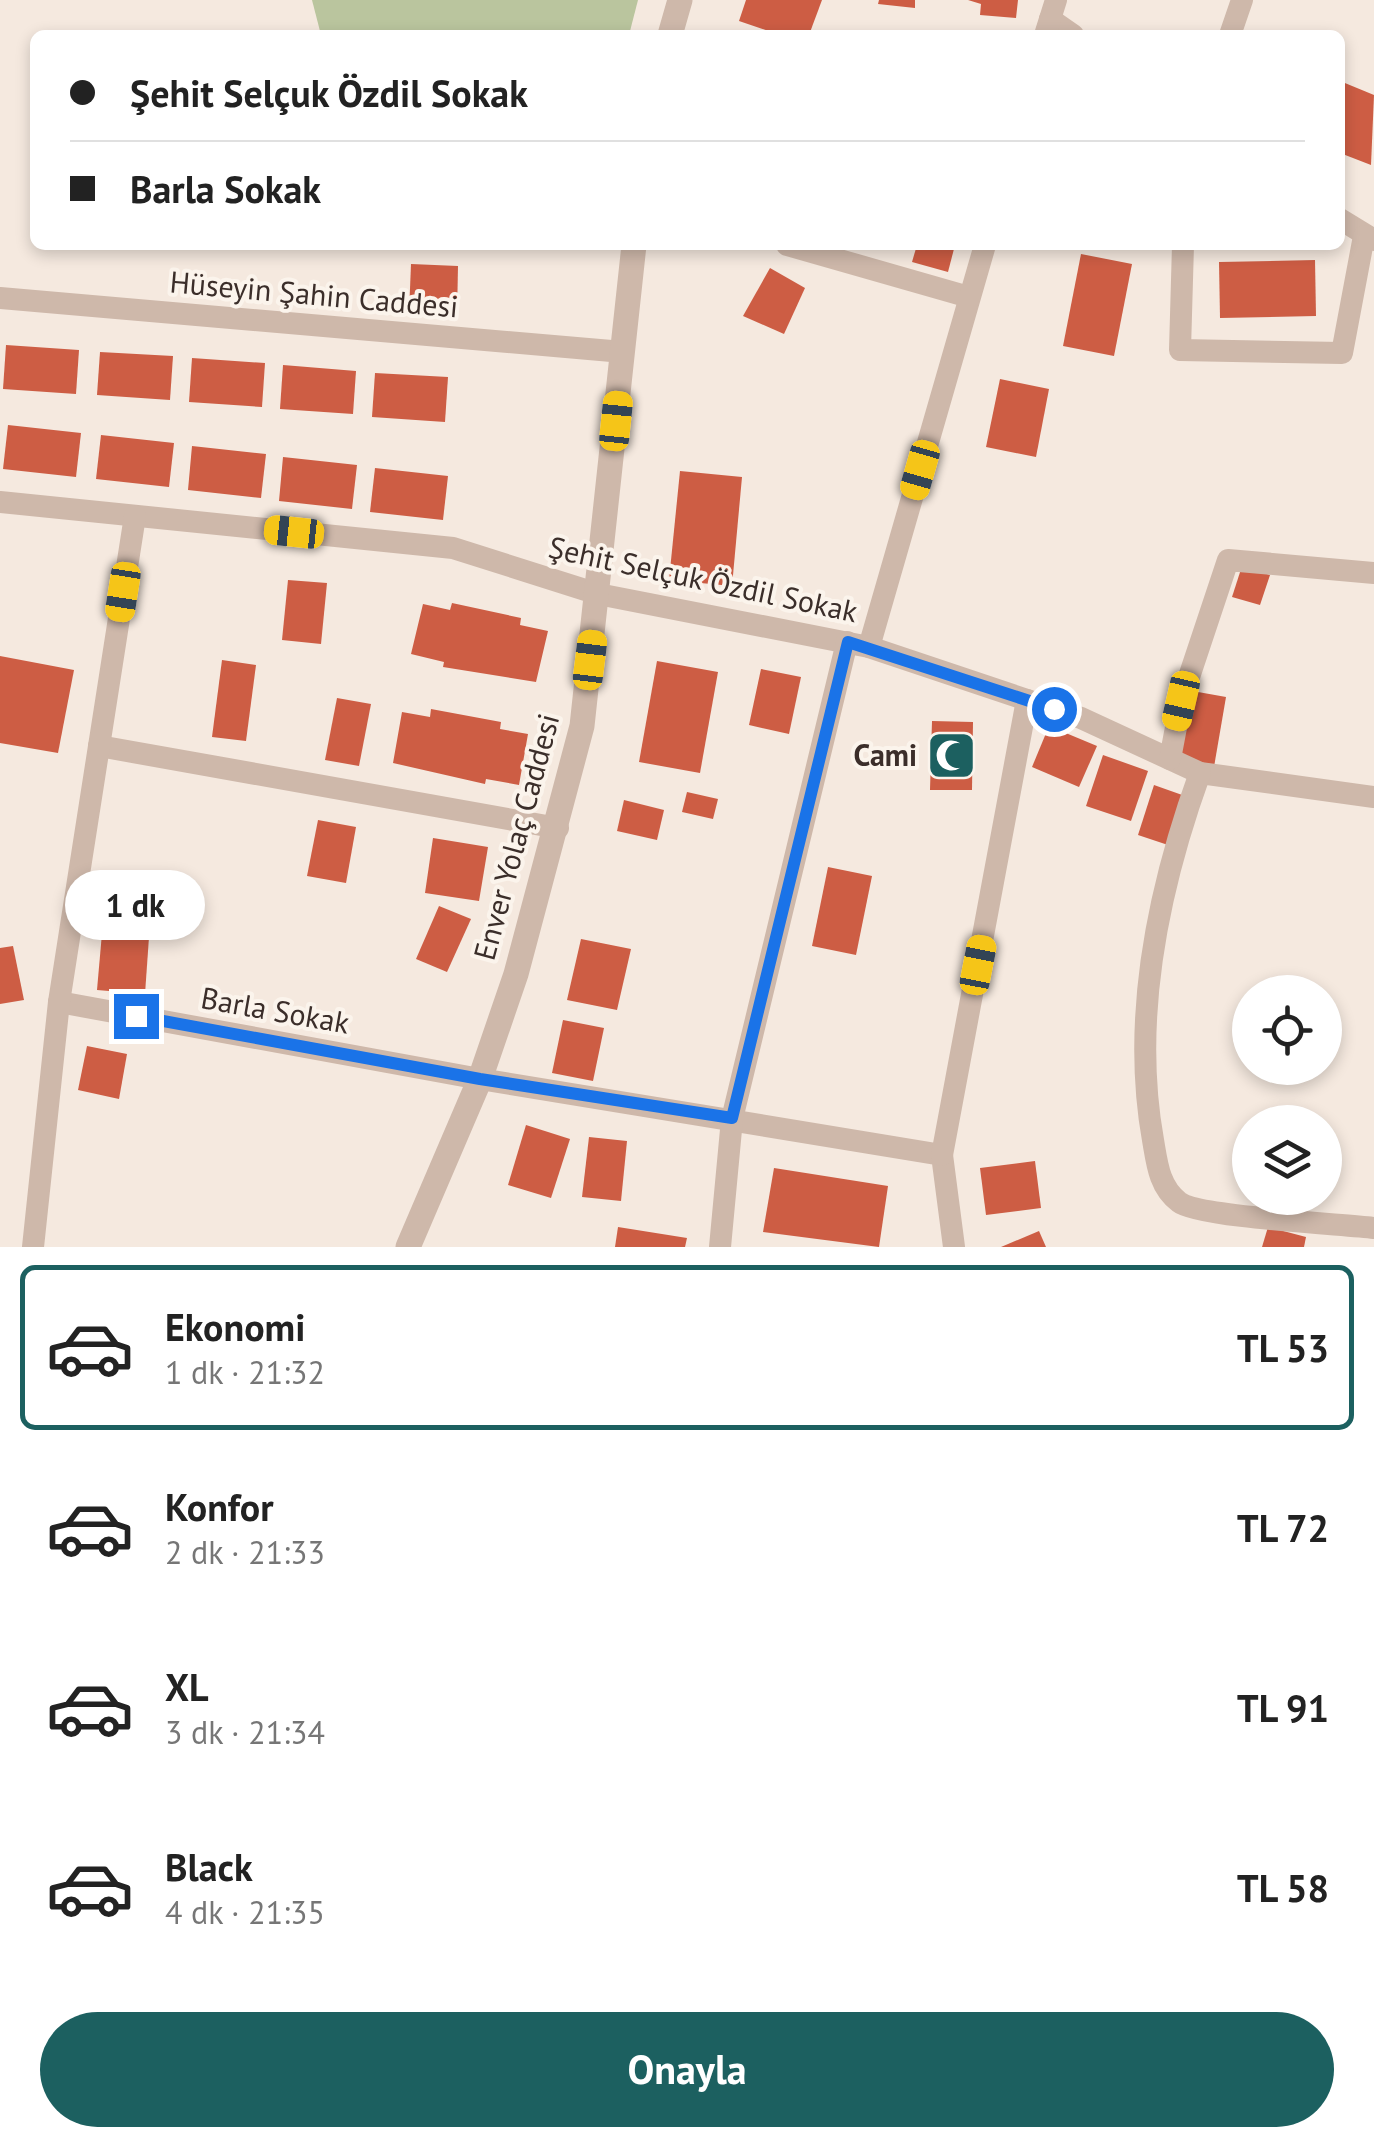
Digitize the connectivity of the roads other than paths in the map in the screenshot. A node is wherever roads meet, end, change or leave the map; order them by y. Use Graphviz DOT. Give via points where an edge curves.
graph roads {
  1 [pos="680,0"];
  2 [pos="1242,0"];
  3 [pos="671,30"];
  4 [pos="1232,30"];
  5 [pos="1345,222"];
  6 [pos="1369,238"];
  7 [pos="633,250"];
  8 [pos="805,250"];
  9 [pos="983,250"];
  10 [pos="1184,250"];
  11 [pos="970,297"];
  12 [pos="0,298"];
  13 [pos="623,352"];
  14 [pos="0,502"];
  15 [pos="135,516"];
  16 [pos="1374,573"];
  17 [pos="598,594"];
  18 [pos="858,644"];
  19 [pos="1028,700"];
  20 [pos="99,746"];
  21 [pos="1170,759"];
  22 [pos="1200,772"];
  23 [pos="1374,797"];
  24 [pos="558,828"];
  25 [pos="60,1002"];
  26 [pos="480,1079"];
  27 [pos="732,1118"];
  28 [pos="942,1155"];
  29 [pos="1374,1228"];
  30 [pos="33,1247"];
  31 [pos="408,1247"];
  32 [pos="720,1247"];
  33 [pos="954,1247"];
  1 -- 3 [label="street"];
  2 -- 4 [label="street"];
  5 -- 6 [label="street"];
  6 -- 10 [label="street" via="1342,352 1180,350"];
  7 -- 13 [label="street, Enver Yolaç Caddesi"];
  8 -- 11 [label="street"];
  9 -- 11 [label="street"];
  11 -- 18 [label="street"];
  12 -- 13 [label="street, Hüseyin Şahin Caddesi"];
  13 -- 17 [label="street, Enver Yolaç Caddesi"];
  14 -- 15 [label="street, Şehit Selçuk Özdil Sokak"];
  15 -- 17 [label="street, Şehit Selçuk Özdil Sokak" via="453,548"];
  15 -- 20 [label="street"];
  16 -- 21 [label="street" via="1228,560 1185,687"];
  17 -- 18 [label="street, Şehit Selçuk Özdil Sokak"];
  17 -- 24 [label="street, Enver Yolaç Caddesi" via="582,726"];
  18 -- 19 [label="street, Şehit Selçuk Özdil Sokak"];
  18 -- 27 [label="street"];
  19 -- 21 [label="street, Şehit Selçuk Özdil Sokak"];
  19 -- 28 [label="street"];
  20 -- 24 [label="street"];
  20 -- 25 [label="street"];
  21 -- 22 [label="street, Şehit Selçuk Özdil Sokak"];
  22 -- 23 [label="street, Şehit Selçuk Özdil Sokak"];
  22 -- 29 [label="street" via="1170,862 1152,955 1147,1090 1160,1176 1179,1202 1205,1214"];
  24 -- 26 [label="street, Enver Yolaç Caddesi"];
  25 -- 26 [label="street, Barla Sokak"];
  25 -- 30 [label="street"];
  26 -- 27 [label="street, Barla Sokak"];
  26 -- 31 [label="street, Enver Yolaç Caddesi"];
  27 -- 28 [label="street, Barla Sokak"];
  27 -- 32 [label="street"];
  28 -- 33 [label="street"];
}
